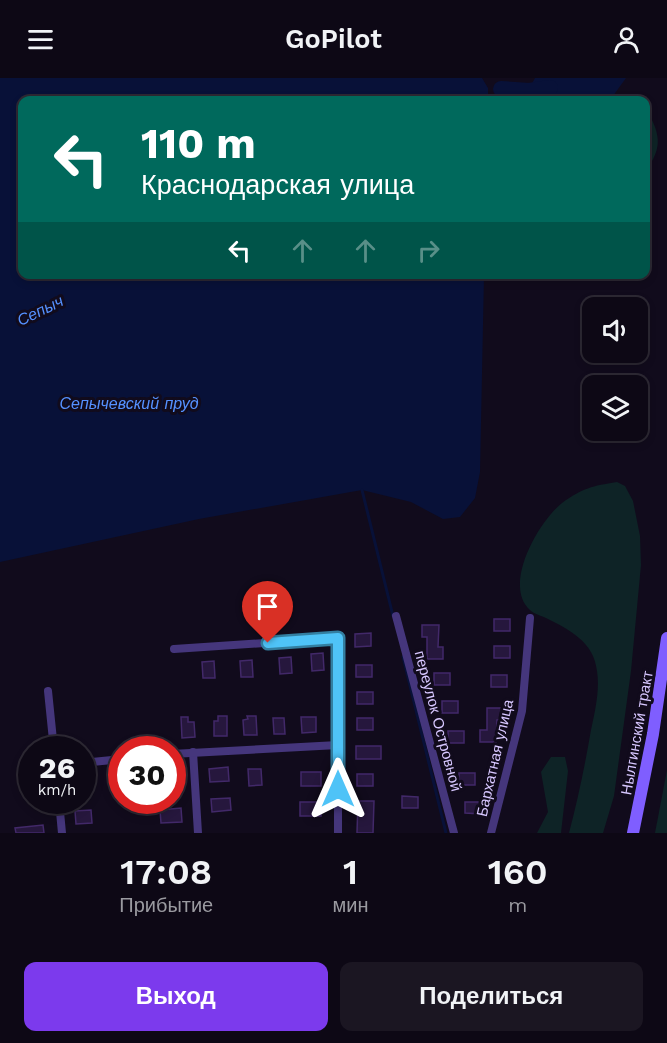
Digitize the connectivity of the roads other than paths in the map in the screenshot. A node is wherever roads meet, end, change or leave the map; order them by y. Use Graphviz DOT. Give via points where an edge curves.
graph roads {
  1 [pos="396,616"];
  2 [pos="530,618"];
  3 [pos="667,638"];
  4 [pos="174,649"];
  5 [pos="48,691"];
  6 [pos="53,736"];
  7 [pos="338,745"];
  8 [pos="193,752"];
  9 [pos="186,753"];
  10 [pos="60,814"];
  11 [pos="62,833"];
  12 [pos="198,833"];
  13 [pos="338,833"];
  14 [pos="454,833"];
  15 [pos="491,833"];
  16 [pos="633,833"];
  1 -- 14 [label="street, переулок Островной"];
  2 -- 15 [label="street, Бархатная улица" via="522,711"];
  3 -- 16 [label="main road, Нылгинский тракт" via="654,734"];
  4 -- 7 [label="street" via="338,638"];
  5 -- 6 [label="street"];
  7 -- 8 [label="street"];
  7 -- 13 [label="street"];
  8 -- 9 [label="street"];
  8 -- 12 [label="street"];
  10 -- 11 [label="street"];
}
